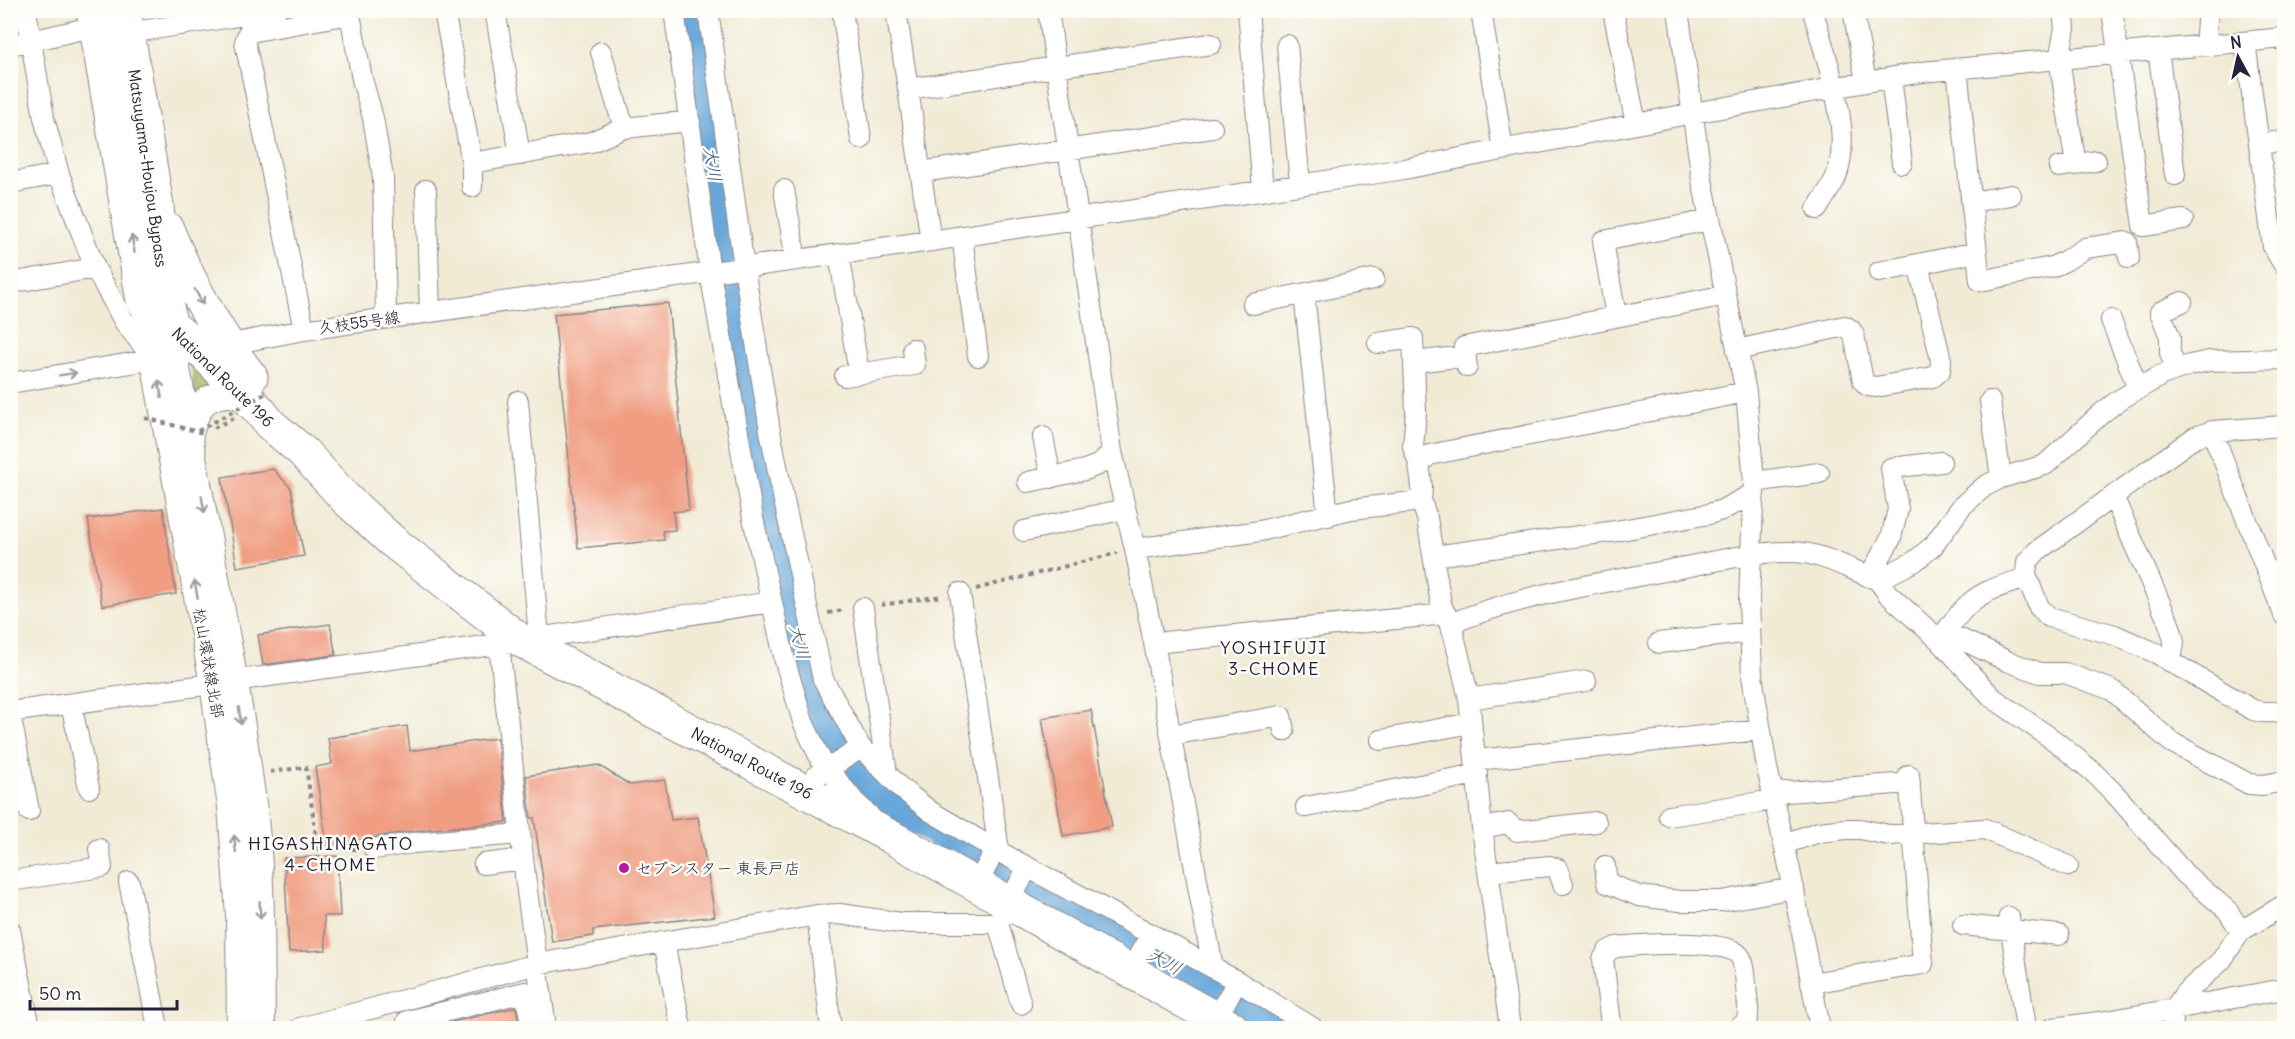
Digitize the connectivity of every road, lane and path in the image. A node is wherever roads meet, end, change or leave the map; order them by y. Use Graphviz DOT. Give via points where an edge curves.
graph roads {
  1 [pos="26,10"];
  2 [pos="276,10"];
  3 [pos="444,10"];
  4 [pos="495,10"];
  5 [pos="674,10"];
  6 [pos="708,10"];
  7 [pos="842,10"];
  8 [pos="896,10"];
  9 [pos="1048,10"];
  10 [pos="1248,10"];
  11 [pos="1481,10"];
  12 [pos="1678,10"];
  13 [pos="1853,10"];
  14 [pos="2063,10"];
  15 [pos="2112,10"];
  16 [pos="2208,10"];
  17 [pos="1813,11"];
  18 [pos="209,15"];
  19 [pos="1614,15"];
  20 [pos="94,18"];
  21 [pos="126,22"];
  22 [pos="2284,38"];
  23 [pos="31,41"];
  24 [pos="2245,42"];
  25 [pos="1211,44"];
  26 [pos="10,45"];
  27 [pos="1287,45"];
  28 [pos="2205,45"];
  29 [pos="2158,50"];
  30 [pos="601,52"];
  31 [pos="2118,53"];
  32 [pos="2059,59"];
  33 [pos="1057,67"];
  34 [pos="1957,69"];
  35 [pos="1891,78"];
  36 [pos="1866,82"];
  37 [pos="1833,88"];
  38 [pos="908,89"];
  39 [pos="1693,113"];
  40 [pos="690,121"];
  41 [pos="1636,124"];
  42 [pos="624,128"];
  43 [pos="1212,128"];
  44 [pos="861,139"];
  45 [pos="2284,141"];
  46 [pos="2259,144"];
  47 [pos="1070,150"];
  48 [pos="1503,150"];
  49 [pos="520,155"];
  50 [pos="2096,161"];
  51 [pos="472,163"];
  52 [pos="1902,163"];
  53 [pos="921,172"];
  54 [pos="58,174"];
  55 [pos="2175,175"];
  56 [pos="10,183"];
  57 [pos="1300,184"];
  58 [pos="472,187"];
  59 [pos="426,190"];
  60 [pos="784,190"];
  61 [pos="1263,190"];
  62 [pos="2011,195"];
  63 [pos="1972,202"];
  64 [pos="157,206"];
  65 [pos="1817,209"];
  66 [pos="1080,218"];
  67 [pos="1710,220"];
  68 [pos="2171,228"];
  69 [pos="962,236"];
  70 [pos="931,241"];
  71 [pos="1977,252"];
  72 [pos="839,254"];
  73 [pos="2129,258"];
  74 [pos="796,260"];
  75 [pos="1918,264"];
  76 [pos="2284,265"];
  77 [pos="744,267"];
  78 [pos="95,268"];
  79 [pos="710,272"];
  80 [pos="1879,272"];
  81 [pos="1374,279"];
  82 [pos="10,283"];
  83 [pos="1304,294"];
  84 [pos="1726,295"];
  85 [pos="143,302"];
  86 [pos="2182,302"];
  87 [pos="1253,304"];
  88 [pos="430,312"];
  89 [pos="1616,317"];
  90 [pos="386,318"];
  91 [pos="2111,320"];
  92 [pos="303,330"];
  93 [pos="1378,343"];
  94 [pos="185,347"];
  95 [pos="913,349"];
  96 [pos="1737,350"];
  97 [pos="978,356"];
  98 [pos="2284,358"];
  99 [pos="1414,362"];
  100 [pos="2176,369"];
  101 [pos="10,383"];
  102 [pos="2139,388"];
  103 [pos="1746,392"];
  104 [pos="258,397"];
  105 [pos="518,401"];
  106 [pos="1990,401"];
  107 [pos="145,418"];
  108 [pos="2284,426"];
  109 [pos="2212,430"];
  110 [pos="194,433"];
  111 [pos="1043,437"];
  112 [pos="303,452"];
  113 [pos="1112,452"];
  114 [pos="1941,462"];
  115 [pos="1419,464"];
  116 [pos="1820,473"];
  117 [pos="1051,478"];
  118 [pos="2001,478"];
  119 [pos="1028,482"];
  120 [pos="1754,488"];
  121 [pos="2113,496"];
  122 [pos="1421,501"];
  123 [pos="1125,509"];
  124 [pos="1328,516"];
  125 [pos="1024,531"];
  126 [pos="1135,549"];
  127 [pos="1434,556"];
  128 [pos="1751,556"];
  129 [pos="1874,578"];
  130 [pos="2027,578"];
  131 [pos="960,593"];
  132 [pos="771,602"];
  133 [pos="863,608"];
  134 [pos="2284,615"];
  135 [pos="1448,619"];
  136 [pos="1750,632"];
  137 [pos="1943,636"];
  138 [pos="520,640"];
  139 [pos="1154,643"];
  140 [pos="1659,643"];
  141 [pos="2169,661"];
  142 [pos="1586,681"];
  143 [pos="224,682"];
  144 [pos="1469,699"];
  145 [pos="71,704"];
  146 [pos="2284,709"];
  147 [pos="10,713"];
  148 [pos="1472,723"];
  149 [pos="1760,730"];
  150 [pos="1284,731"];
  151 [pos="1171,735"];
  152 [pos="1381,740"];
  153 [pos="861,748"];
  154 [pos="1476,767"];
  155 [pos="820,771"];
  156 [pos="265,773"];
  157 [pos="887,774"];
  158 [pos="2284,781"];
  159 [pos="89,788"];
  160 [pos="1774,797"];
  161 [pos="1306,807"];
  162 [pos="29,811"];
  163 [pos="1669,816"];
  164 [pos="1596,822"];
  165 [pos="1482,828"];
  166 [pos="1914,833"];
  167 [pos="520,834"];
  168 [pos="1784,844"];
  169 [pos="99,849"];
  170 [pos="374,849"];
  171 [pos="995,852"];
  172 [pos="524,859"];
  173 [pos="484,864"];
  174 [pos="1605,866"];
  175 [pos="2068,866"];
  176 [pos="1027,869"];
  177 [pos="1488,872"];
  178 [pos="980,879"];
  179 [pos="10,881"];
  180 [pos="129,882"];
  181 [pos="1563,884"];
  182 [pos="1794,888"];
  183 [pos="1008,905"];
  184 [pos="2284,905"];
  185 [pos="817,915"];
  186 [pos="2010,924"];
  187 [pos="1963,925"];
  188 [pos="10,930"];
  189 [pos="2241,931"];
  190 [pos="2059,935"];
  191 [pos="1150,936"];
  192 [pos="664,942"];
  193 [pos="537,964"];
  194 [pos="1134,964"];
  195 [pos="1214,968"];
  196 [pos="1235,983"];
  197 [pos="1812,983"];
  198 [pos="2284,989"];
  199 [pos="1021,1004"];
  200 [pos="1224,1017"];
  201 [pos="2173,1019"];
  202 [pos="407,1021"];
  203 [pos="2108,1025"];
  204 [pos="30,1029"];
  205 [pos="158,1029"];
  206 [pos="240,1029"];
  207 [pos="262,1029"];
  208 [pos="300,1029"];
  209 [pos="532,1029"];
  210 [pos="546,1029"];
  211 [pos="681,1029"];
  212 [pos="831,1029"];
  213 [pos="1313,1029"];
  214 [pos="1510,1029"];
  215 [pos="1614,1029"];
  216 [pos="1738,1029"];
  217 [pos="1820,1029"];
  218 [pos="2026,1029"];
  219 [pos="2053,1029"];
  1 -- 23 [label="street"];
  2 -- 18 [label="street"];
  3 -- 51 [label="street"];
  4 -- 49 [label="street"];
  5 -- 40 [label="street"];
  6 -- 77 [label="street"];
  7 -- 44 [label="street" via="836,33"];
  8 -- 38 [label="street"];
  9 -- 33 [label="street"];
  10 -- 61 [label="street"];
  11 -- 48 [label="street"];
  12 -- 39 [label="street"];
  13 -- 36 [label="street"];
  14 -- 32 [label="street" via="2065,28"];
  15 -- 31 [label="street"];
  16 -- 28 [label="street"];
  17 -- 37 [label="street"];
  18 -- 21 [label="street"];
  19 -- 41 [label="street"];
  20 -- 23 [label="street"];
  85 -- 20 [label="highway, Matsuyama-Houjou Bypass, one-way"];
  21 -- 64 [label="highway, Matsuyama-Houjou Bypass"];
  22 -- 24 [label="street, 久枝55号線"];
  23 -- 26 [label="street"];
  23 -- 54 [label="street"];
  24 -- 28 [label="street, 久枝55号線"];
  24 -- 46 [label="street"];
  25 -- 33 [label="street"];
  27 -- 57 [label="street"];
  28 -- 29 [label="street, 久枝55号線"];
  29 -- 31 [label="street, 久枝55号線"];
  29 -- 55 [label="street"];
  30 -- 42 [label="street"];
  31 -- 32 [label="street, 久枝55号線"];
  31 -- 68 [label="street" via="2143,226"];
  32 -- 34 [label="street, 久枝55号線"];
  32 -- 50 [label="street" via="2067,166"];
  33 -- 38 [label="street"];
  33 -- 47 [label="street"];
  34 -- 35 [label="street, 久枝55号線"];
  34 -- 63 [label="street"];
  35 -- 36 [label="street, 久枝55号線"];
  35 -- 52 [label="street"];
  36 -- 37 [label="street, 久枝55号線"];
  37 -- 39 [label="street, 久枝55号線"];
  37 -- 65 [label="street" via="1842,136 1836,176"];
  38 -- 53 [label="street"];
  39 -- 41 [label="street, 久枝55号線"];
  39 -- 67 [label="street"];
  40 -- 42 [label="street"];
  40 -- 79 [label="street"];
  41 -- 48 [label="street, 久枝55号線"];
  42 -- 49 [label="street" via="591,142"];
  43 -- 47 [label="street"];
  45 -- 46 [label="street"];
  46 -- 76 [label="street" via="2273,247"];
  47 -- 53 [label="street"];
  47 -- 66 [label="street"];
  48 -- 57 [label="street, 久枝55号線"];
  49 -- 51 [label="street"];
  51 -- 58 [label="street"];
  53 -- 70 [label="street"];
  54 -- 56 [label="street"];
  54 -- 78 [label="street"];
  57 -- 61 [label="street, 久枝55号線"];
  59 -- 88 [label="street"];
  60 -- 74 [label="street"];
  61 -- 66 [label="street, 久枝55号線"];
  62 -- 63 [label="street"];
  63 -- 71 [label="street"];
  64 -- 94 [label="highway, Matsuyama-Houjou Bypass" via="161,261"];
  64 -- 94 [label="highway, National Route 196, one-way" via="182,264"];
  66 -- 69 [label="street, 久枝55号線"];
  66 -- 113 [label="street"];
  67 -- 84 [label="street"];
  67 -- 89 [label="street" via="1603,241"];
  69 -- 70 [label="street, 久枝55号線"];
  69 -- 97 [label="street"];
  70 -- 72 [label="street, 久枝55号線"];
  71 -- 73 [label="street" via="1980,281 2052,267 2085,248 2100,245 2127,242"];
  71 -- 75 [label="street"];
  72 -- 74 [label="street, 久枝55号線"];
  72 -- 95 [label="street" via="852,375 915,364"];
  74 -- 77 [label="street, 久枝55号線"];
  75 -- 80 [label="street"];
  75 -- 96 [label="street" via="1941,360 1940,371 1933,377 1868,386 1863,381 1854,335 1845,326"];
  77 -- 79 [label="street, 久枝55号線"];
  77 -- 153 [label="street" via="770,431 823,679"];
  78 -- 82 [label="street"];
  78 -- 94 [label="street" via="125,323"];
  79 -- 88 [label="street, 久枝55号線"];
  79 -- 132 [label="street"];
  81 -- 83 [label="street"];
  83 -- 87 [label="street"];
  83 -- 124 [label="street"];
  84 -- 89 [label="street"];
  84 -- 96 [label="street"];
  85 -- 94 [label="highway, National Route 196"];
  86 -- 100 [label="street" via="2160,312"];
  88 -- 90 [label="street, 久枝55号線"];
  89 -- 99 [label="street" via="1464,347 1466,362"];
  90 -- 92 [label="street, 久枝55号線"];
  90 -- 92 [label="street" via="383,177 350,15 255,31 248,33 245,42"];
  91 -- 102 [label="street"];
  92 -- 94 [label="street, 久枝55号線"];
  93 -- 99 [label="street" via="1413,338"];
  101 -- 94 [label="street, 久枝55号線, one-way"];
  94 -- 104 [label="highway, National Route 196"];
  94 -- 110 [label="street, 松山環状線北部"];
  94 -- 112 [label="highway, National Route 196" via="282,415"];
  143 -- 94 [label="street, 松山環状線北部, one-way"];
  96 -- 103 [label="street"];
  98 -- 100 [label="street" via="2209,361"];
  99 -- 115 [label="street" via="1413,447"];
  100 -- 102 [label="street"];
  102 -- 118 [label="street" via="2102,413 2044,465"];
  103 -- 115 [label="street" via="1429,455"];
  103 -- 120 [label="street"];
  104 -- 110 [label="path, bridge"];
  104 -- 110 [label="path" via="203,433"];
  104 -- 110 [label="street" via="223,393 207,400 194,419"];
  104 -- 112 [label="highway, National Route 196" via="270,424"];
  105 -- 138 [label="street"];
  106 -- 118 [label="street"];
  107 -- 110 [label="path, bridge"];
  108 -- 109 [label="street"];
  109 -- 121 [label="street" via="2194,437"];
  109 -- 134 [label="street"];
  110 -- 143 [label="street, 松山環状線北部, one-way"];
  111 -- 117 [label="street"];
  112 -- 138 [label="highway, National Route 196" via="392,541"];
  113 -- 117 [label="street" via="1100,464"];
  113 -- 123 [label="street"];
  114 -- 129 [label="street" via="1891,468 1898,509"];
  115 -- 122 [label="street"];
  116 -- 120 [label="street"];
  117 -- 119 [label="street"];
  118 -- 129 [label="street" via="1972,495 1933,546 1915,561"];
  120 -- 127 [label="street" via="1722,510 1709,514"];
  120 -- 128 [label="street"];
  121 -- 130 [label="street" via="2037,551 2027,562"];
  121 -- 141 [label="street" via="2168,621 2175,649"];
  122 -- 124 [label="street" via="1351,509"];
  122 -- 127 [label="street"];
  123 -- 125 [label="street"];
  123 -- 126 [label="street"];
  124 -- 126 [label="street" via="1260,531"];
  126 -- 139 [label="street"];
  127 -- 135 [label="street" via="1441,604"];
  128 -- 129 [label="street" via="1793,552 1814,555"];
  128 -- 135 [label="street" via="1522,600"];
  128 -- 136 [label="street"];
  129 -- 137 [label="street" via="1888,594"];
  130 -- 137 [label="street" via="1982,594"];
  130 -- 141 [label="street" via="2039,607 2049,616 2115,635"];
  131 -- 171 [label="street" via="998,844"];
  132 -- 138 [label="street"];
  132 -- 155 [label="street"];
  133 -- 157 [label="street"];
  135 -- 139 [label="street"];
  135 -- 144 [label="street"];
  136 -- 140 [label="street"];
  136 -- 149 [label="street"];
  137 -- 158 [label="street" via="2040,673 2065,674 2112,690 2171,742 2249,784"];
  137 -- 189 [label="street" via="1993,698 2092,771 2186,874 2227,910"];
  138 -- 143 [label="street"];
  138 -- 155 [label="highway, National Route 196"];
  138 -- 167 [label="street"];
  139 -- 151 [label="street"];
  141 -- 146 [label="street" via="2253,710 2264,713"];
  142 -- 144 [label="street"];
  143 -- 145 [label="street"];
  206 -- 143 [label="street, 松山環状線北部, one-way" via="239,916"];
  143 -- 207 [label="street, 松山環状線北部, one-way" via="255,822"];
  144 -- 148 [label="street"];
  145 -- 147 [label="street"];
  145 -- 159 [label="street"];
  147 -- 162 [label="street"];
  148 -- 152 [label="street"];
  148 -- 154 [label="street"];
  149 -- 154 [label="street"];
  149 -- 160 [label="street"];
  150 -- 151 [label="street" via="1281,716"];
  151 -- 195 [label="street"];
  153 -- 155 [label="street"];
  153 -- 157 [label="street"];
  154 -- 161 [label="street"];
  154 -- 165 [label="street"];
  155 -- 178 [label="highway, National Route 196" via="891,837"];
  156 -- 170 [label="path" via="306,767 318,849"];
  157 -- 171 [label="street" via="930,811"];
  160 -- 163 [label="street"];
  160 -- 166 [label="street" via="1910,779"];
  160 -- 168 [label="street"];
  164 -- 165 [label="street" via="1517,831 1508,823"];
  165 -- 177 [label="street"];
  166 -- 168 [label="street" via="1889,835 1846,829 1819,832"];
  166 -- 175 [label="street" via="1985,829 2053,850"];
  166 -- 197 [label="street" via="1923,964"];
  167 -- 170 [label="street"];
  167 -- 172 [label="street"];
  168 -- 182 [label="street"];
  169 -- 179 [label="street" via="102,867"];
  171 -- 176 [label="street"];
  171 -- 178 [label="street"];
  172 -- 173 [label="street"];
  172 -- 193 [label="street"];
  174 -- 182 [label="street" via="1607,883 1639,896 1680,901 1722,901"];
  176 -- 183 [label="street"];
  176 -- 191 [label="street"];
  177 -- 181 [label="street" via="1550,866 1558,869"];
  177 -- 214 [label="street"];
  178 -- 183 [label="highway, National Route 196"];
  180 -- 205 [label="street"];
  182 -- 197 [label="street"];
  183 -- 185 [label="street" via="901,923 840,914"];
  183 -- 194 [label="highway, National Route 196"];
  183 -- 199 [label="street"];
  184 -- 189 [label="street"];
  185 -- 192 [label="street"];
  185 -- 212 [label="street"];
  186 -- 187 [label="street"];
  186 -- 190 [label="street"];
  186 -- 218 [label="street"];
  188 -- 204 [label="street"];
  189 -- 201 [label="street" via="2221,961 2185,993"];
  191 -- 194 [label="street"];
  191 -- 195 [label="street"];
  192 -- 193 [label="street"];
  192 -- 211 [label="street"];
  193 -- 208 [label="street"];
  193 -- 210 [label="street"];
  194 -- 200 [label="highway, National Route 196"];
  195 -- 196 [label="street"];
  196 -- 200 [label="street"];
  196 -- 213 [label="street"];
  197 -- 217 [label="street"];
  198 -- 201 [label="street"];
  201 -- 203 [label="street"];
  202 -- 209 [label="street" via="525,992"];
  203 -- 219 [label="street"];
  215 -- 216 [label="street" via="1603,959 1608,951 1616,947 1674,943 1731,949 1739,955 1749,1017"];
}
